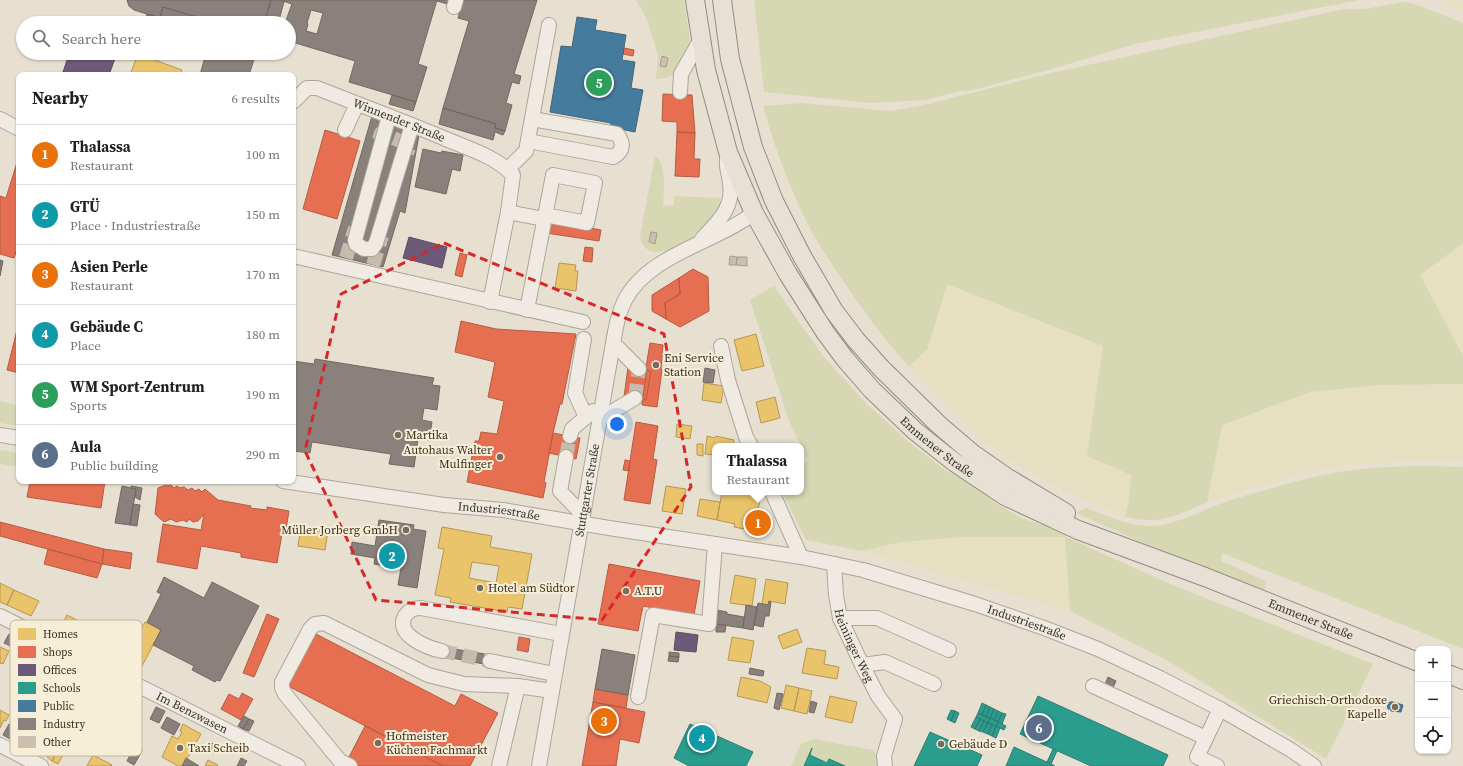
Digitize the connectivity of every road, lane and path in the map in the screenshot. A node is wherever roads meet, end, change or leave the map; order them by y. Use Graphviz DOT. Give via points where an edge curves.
graph roads {
  1 [pos="695,0"];
  2 [pos="722,0"];
  3 [pos="549,25"];
  4 [pos="700,39"];
  5 [pos="680,92"];
  6 [pos="296,99"];
  7 [pos="357,104"];
  8 [pos="389,116"];
  9 [pos="0,119"];
  10 [pos="532,119"];
  11 [pos="412,125"];
  12 [pos="16,127"];
  13 [pos="345,130"];
  14 [pos="528,141"];
  15 [pos="728,152"];
  16 [pos="508,170"];
  17 [pos="774,201"];
  18 [pos="508,212"];
  19 [pos="754,213"];
  20 [pos="722,218"];
  21 [pos="697,244"];
  22 [pos="296,256"];
  23 [pos="490,302"];
  24 [pos="527,310"];
  25 [pos="583,322"];
  26 [pos="584,339"];
  27 [pos="613,343"];
  28 [pos="721,346"];
  29 [pos="639,369"];
  30 [pos="635,398"];
  31 [pos="593,418"];
  32 [pos="0,435"];
  33 [pos="570,436"];
  34 [pos="16,438"];
  35 [pos="749,443"];
  36 [pos="566,457"];
  37 [pos="296,483"];
  38 [pos="773,495"];
  39 [pos="582,519"];
  40 [pos="715,544"];
  41 [pos="801,557"];
  42 [pos="834,564"];
  43 [pos="1205,577"];
  44 [pos="0,616"];
  45 [pos="840,618"];
  46 [pos="10,621"];
  47 [pos="561,634"];
  48 [pos="949,650"];
  49 [pos="442,651"];
  50 [pos="490,661"];
  51 [pos="1415,661"];
  52 [pos="862,665"];
  53 [pos="554,674"];
  54 [pos="1451,675"];
  55 [pos="1463,680"];
  56 [pos="934,684"];
  57 [pos="518,686"];
  58 [pos="1093,686"];
  59 [pos="142,687"];
  60 [pos="552,691"];
  61 [pos="638,697"];
  62 [pos="1220,709"];
  63 [pos="1206,738"];
  64 [pos="0,745"];
  65 [pos="10,750"];
  66 [pos="22,756"];
  67 [pos="42,766"];
  68 [pos="298,766"];
  69 [pos="350,766"];
  70 [pos="499,766"];
  71 [pos="539,766"];
  72 [pos="885,766"];
  73 [pos="1217,766"];
  74 [pos="1314,766"];
  1 -- 4 [label="main road, Emmener Straße"];
  2 -- 17 [label="main road, Emmener Straße" via="730,59 753,147"];
  3 -- 10 [label="street"];
  4 -- 5 [label="street" via="681,74"];
  4 -- 15 [label="main road, Emmener Straße"];
  6 -- 7 [label="street, Winnender Straße" via="307,88 312,87"];
  7 -- 8 [label="street, Winnender Straße"];
  7 -- 13 [label="street"];
  8 -- 11 [label="street, Winnender Straße"];
  8 -- 11 [label="street" via="355,240 356,244 364,249 372,249 376,243"];
  9 -- 12 [label="street"];
  10 -- 14 [label="street"];
  10 -- 14 [label="street" via="617,134 622,149 613,157"];
  11 -- 16 [label="street, Winnender Straße" via="492,158"];
  14 -- 16 [label="street" via="526,151"];
  15 -- 19 [label="main road, Emmener Straße"];
  15 -- 20 [label="street" via="726,167 731,192 729,205"];
  16 -- 18 [label="street" via="512,175"];
  17 -- 19 [label="main road"];
  17 -- 43 [label="main road, Emmener Straße" via="834,311 881,368 938,424 973,454 1006,477 1067,513"];
  18 -- 23 [label="street"];
  18 -- 24 [label="street" via="544,217"];
  19 -- 20 [label="street" via="735,212"];
  19 -- 21 [label="street, Stuttgarter Straße" via="734,227"];
  19 -- 43 [label="main road, Emmener Straße" via="788,274 825,332 872,390 915,431 954,462 1005,496 1078,530"];
  20 -- 21 [label="street"];
  21 -- 27 [label="street, Stuttgarter Straße" via="646,273 632,289 619,313"];
  22 -- 23 [label="street" via="372,269"];
  23 -- 24 [label="street"];
  24 -- 25 [label="street"];
  26 -- 31 [label="street" via="575,393"];
  27 -- 29 [label="street"];
  27 -- 31 [label="street, Stuttgarter Straße" via="602,404"];
  28 -- 35 [label="street" via="728,380"];
  30 -- 31 [label="street"];
  31 -- 33 [label="street" via="572,430"];
  31 -- 39 [label="street, Stuttgarter Straße"];
  32 -- 34 [label="street"];
  36 -- 39 [label="street" via="560,491"];
  37 -- 39 [label="street, Industriestraße" via="444,505 469,512 503,510"];
  38 -- 41 [label="street"];
  39 -- 40 [label="street, Industriestraße"];
  39 -- 47 [label="street, Stuttgarter Straße"];
  40 -- 41 [label="street, Industriestraße"];
  40 -- 61 [label="street" via="709,624 652,615"];
  41 -- 42 [label="street, Industriestraße"];
  42 -- 45 [label="street, Heininger Weg"];
  42 -- 62 [label="street, Industriestraße" via="919,586 1044,628 1098,649"];
  43 -- 51 [label="main road, Emmener Straße"];
  44 -- 46 [label="street, Im Benzwasen"];
  45 -- 48 [label="street" via="877,618"];
  45 -- 52 [label="street, Heininger Weg"];
  47 -- 49 [label="street" via="413,608 403,620 404,629 417,642"];
  47 -- 53 [label="street, Stuttgarter Straße"];
  50 -- 53 [label="street"];
  52 -- 56 [label="street" via="885,662"];
  52 -- 72 [label="street, Heininger Weg" via="878,696 895,718 884,756"];
  53 -- 60 [label="street, Stuttgarter Straße"];
  54 -- 55 [label="main road"];
  57 -- 60 [label="street"];
  57 -- 69 [label="street" via="464,684 428,675 324,623 315,624 282,682 282,688 340,761"];
  57 -- 70 [label="street"];
  58 -- 63 [label="street"];
  59 -- 68 [label="street, Im Benzwasen"];
  60 -- 71 [label="street, Stuttgarter Straße"];
  62 -- 63 [label="street"];
  62 -- 74 [label="street, Industriestraße"];
  63 -- 73 [label="street" via="1197,757"];
  64 -- 65 [label="street"];
  66 -- 67 [label="street"];
}
